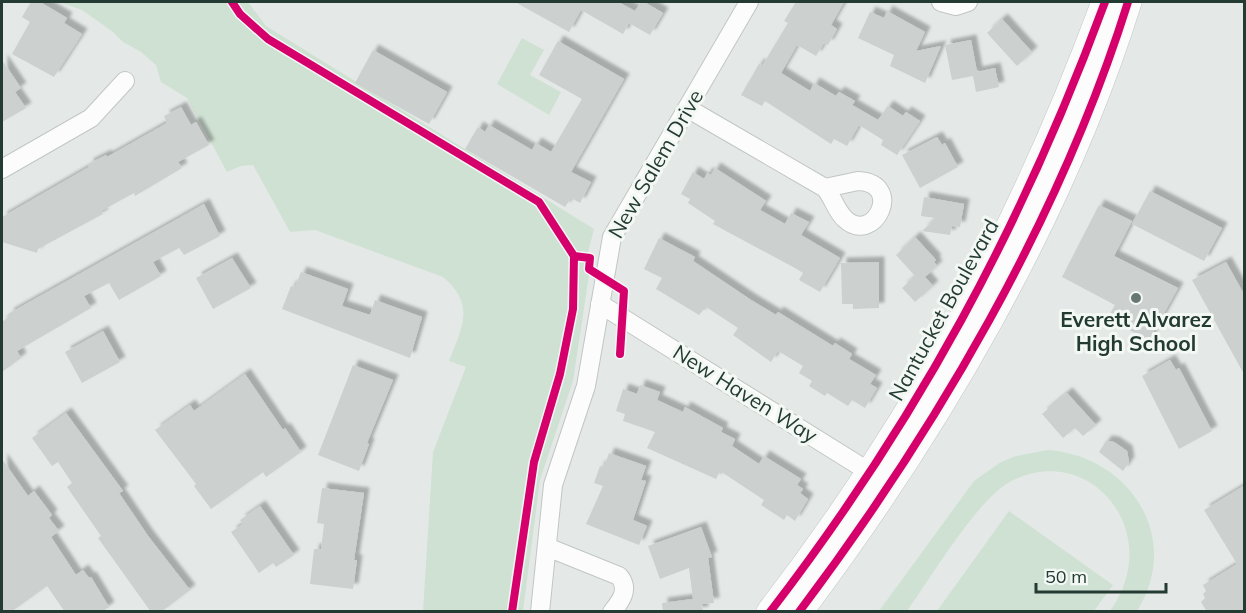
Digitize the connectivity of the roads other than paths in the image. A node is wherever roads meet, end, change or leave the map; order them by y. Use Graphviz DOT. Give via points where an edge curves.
graph roads {
  1 [pos="749,2"];
  2 [pos="941,2"];
  3 [pos="968,2"];
  4 [pos="1105,2"];
  5 [pos="1128,2"];
  6 [pos="125,81"];
  7 [pos="687,108"];
  8 [pos="2,169"];
  9 [pos="825,188"];
  10 [pos="600,304"];
  11 [pos="880,478"];
  12 [pos="547,547"];
  13 [pos="540,612"];
  14 [pos="612,612"];
  15 [pos="770,612"];
  16 [pos="800,612"];
  1 -- 7 [label="street, New Salem Drive"];
  2 -- 3 [label="street" via="956,6"];
  4 -- 11 [label="street, Nantucket Boulevard" via="1031,186"];
  5 -- 11 [label="street, Nantucket Boulevard" via="1078,134 1031,237 973,347"];
  6 -- 8 [label="street" via="91,118"];
  7 -- 9 [label="street"];
  7 -- 10 [label="street, New Salem Drive" via="612,237"];
  10 -- 11 [label="street, New Haven Way"];
  10 -- 12 [label="street, New Salem Drive" via="586,386 553,485"];
  11 -- 15 [label="street, Nantucket Boulevard"];
  11 -- 16 [label="street, Nantucket Boulevard"];
  12 -- 13 [label="street, New Salem Drive"];
  12 -- 14 [label="street" via="619,576 624,595"];
}
